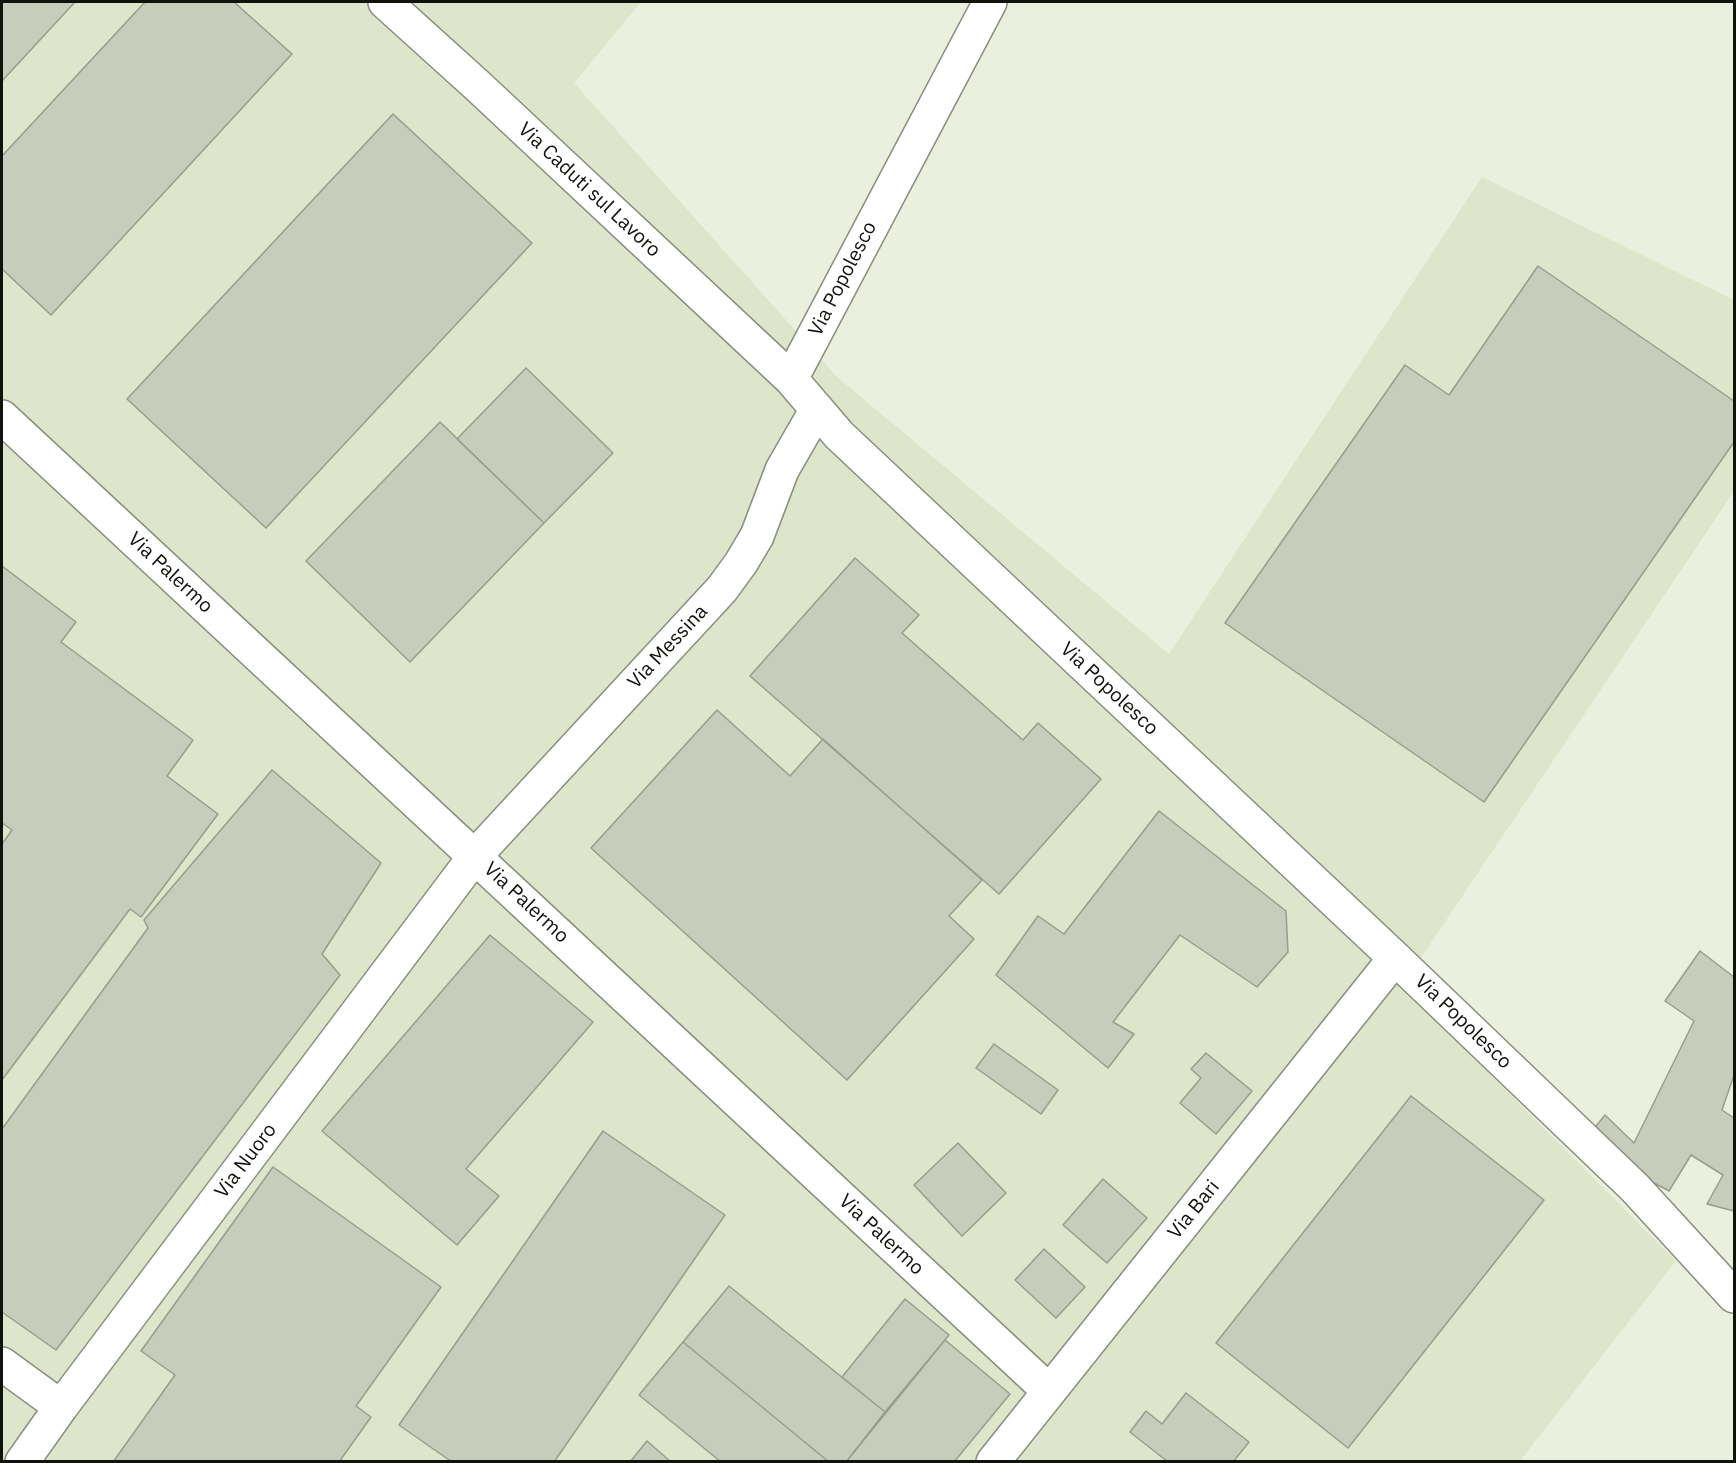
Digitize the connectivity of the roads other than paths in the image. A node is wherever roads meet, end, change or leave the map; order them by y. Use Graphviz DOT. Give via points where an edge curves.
graph roads {
  1 [pos="385,2"];
  2 [pos="990,2"];
  3 [pos="790,379"];
  4 [pos="817,409"];
  5 [pos="2,417"];
  6 [pos="475,856"];
  7 [pos="1395,958"];
  8 [pos="1734,1296"];
  9 [pos="2,1364"];
  10 [pos="1049,1391"];
  11 [pos="61,1407"];
  12 [pos="22,1461"];
  13 [pos="993,1461"];
  1 -- 3 [label="street, Via Caduti sul Lavoro"];
  2 -- 3 [label="street, Via Popolesco"];
  3 -- 4 [label="street, Via Popolesco"];
  4 -- 6 [label="street, Via Messina" via="782,470 757,536 722,589"];
  4 -- 7 [label="street, Via Popolesco" via="847,443"];
  5 -- 6 [label="street, Via Palermo"];
  6 -- 10 [label="street, Via Palermo"];
  6 -- 11 [label="street, Via Nuoro"];
  7 -- 8 [label="street, Via Popolesco" via="1635,1188"];
  7 -- 10 [label="street, Via Bari"];
  9 -- 11 [label="street"];
  10 -- 13 [label="street, Via Bari"];
  11 -- 12 [label="street, Via Nuoro"];
}
